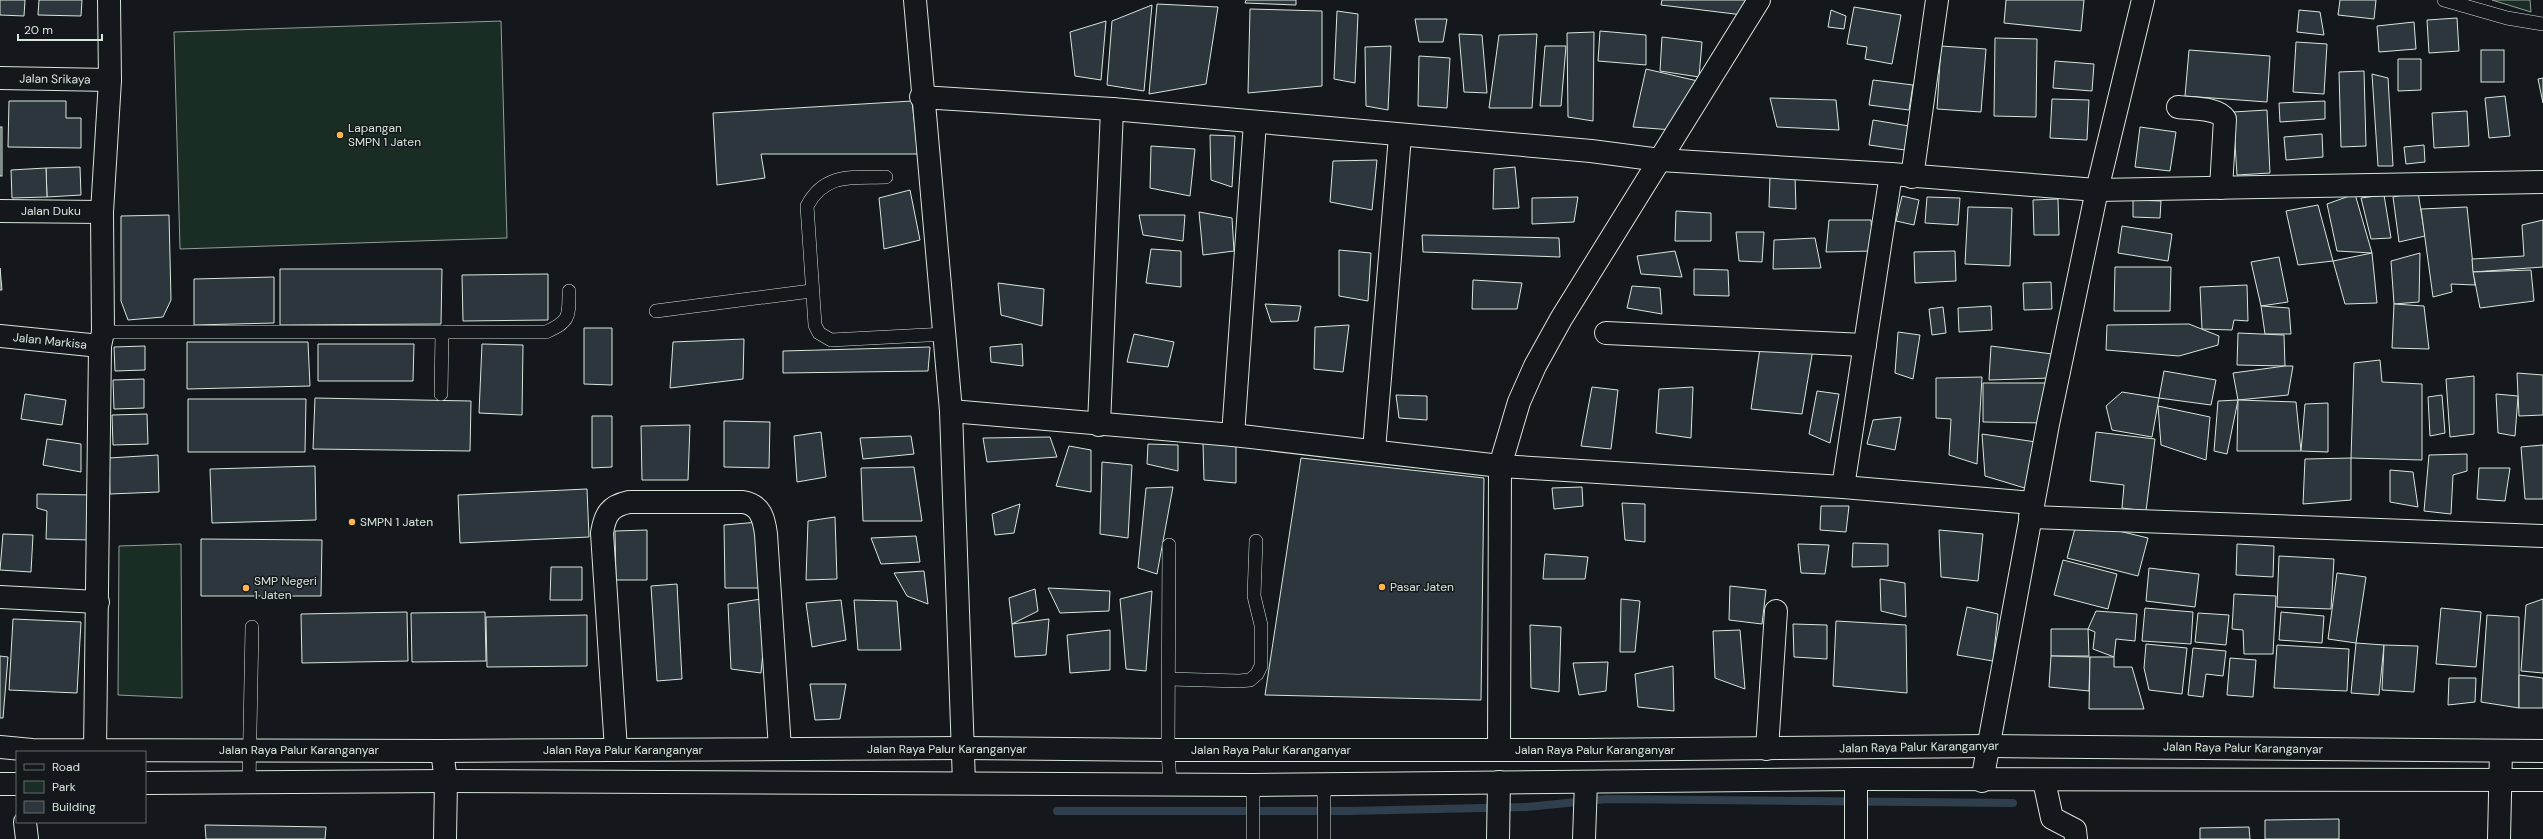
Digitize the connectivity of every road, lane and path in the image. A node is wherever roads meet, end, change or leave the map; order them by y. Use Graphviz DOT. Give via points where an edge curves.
graph roads {
  1 [pos="108,0"];
  2 [pos="914,0"];
  3 [pos="1760,0"];
  4 [pos="1937,0"];
  5 [pos="2143,0"];
  6 [pos="2444,0"];
  7 [pos="2543,24"];
  8 [pos="0,78"];
  9 [pos="110,80"];
  10 [pos="922,97"];
  11 [pos="2178,107"];
  12 [pos="1112,109"];
  13 [pos="1255,122"];
  14 [pos="1400,136"];
  15 [pos="1660,160"];
  16 [pos="1901,175"];
  17 [pos="886,177"];
  18 [pos="2543,182"];
  19 [pos="2221,188"];
  20 [pos="2097,190"];
  21 [pos="0,211"];
  22 [pos="102,212"];
  23 [pos="569,291"];
  24 [pos="812,291"];
  25 [pos="656,311"];
  26 [pos="442,332"];
  27 [pos="1606,333"];
  28 [pos="946,334"];
  29 [pos="0,336"];
  30 [pos="101,339"];
  31 [pos="1865,346"];
  32 [pos="441,394"];
  33 [pos="951,410"];
  34 [pos="1099,425"];
  35 [pos="1233,435"];
  36 [pos="1374,450"];
  37 [pos="1500,466"];
  38 [pos="1844,487"];
  39 [pos="2031,510"];
  40 [pos="2543,536"];
  41 [pos="1256,541"];
  42 [pos="1169,545"];
  43 [pos="0,597"];
  44 [pos="98,602"];
  45 [pos="1776,611"];
  46 [pos="252,627"];
  47 [pos="1169,679"];
  48 [pos="1989,746"];
  49 [pos="962,748"];
  50 [pos="13,749"];
  51 [pos="780,749"];
  52 [pos="1767,749"];
  53 [pos="95,750"];
  54 [pos="248,750"];
  55 [pos="616,750"];
  56 [pos="1168,750"];
  57 [pos="1499,750"];
  58 [pos="1584,750"];
  59 [pos="442,751"];
  60 [pos="2501,751"];
  61 [pos="2543,751"];
  62 [pos="2543,780"];
  63 [pos="446,781"];
  64 [pos="1982,781"];
  65 [pos="2044,781"];
  66 [pos="249,782"];
  67 [pos="146,783"];
  68 [pos="964,783"];
  69 [pos="0,784"];
  70 [pos="16,784"];
  71 [pos="1170,784"];
  72 [pos="1856,786"];
  73 [pos="2501,790"];
  74 [pos="1324,792"];
  75 [pos="1585,794"];
  76 [pos="1253,795"];
  77 [pos="1498,810"];
  78 [pos="26,823"];
  79 [pos="2499,832"];
  80 [pos="27,839"];
  81 [pos="446,839"];
  82 [pos="1253,839"];
  83 [pos="1324,839"];
  84 [pos="1584,839"];
  85 [pos="1856,839"];
  86 [pos="2076,839"];
  1 -- 9 [label="street"];
  2 -- 10 [label="street"];
  3 -- 15 [label="street"];
  4 -- 16 [label="street"];
  5 -- 20 [label="street"];
  6 -- 7 [label="lane" via="2506,18"];
  8 -- 9 [label="street, Jalan Srikaya"];
  9 -- 22 [label="street"];
  10 -- 12 [label="street"];
  10 -- 28 [label="street"];
  11 -- 19 [label="street" via="2215,112 2225,119"];
  12 -- 13 [label="street"];
  12 -- 34 [label="street"];
  13 -- 14 [label="street"];
  13 -- 35 [label="street"];
  14 -- 15 [label="street" via="1592,151"];
  14 -- 36 [label="street"];
  15 -- 16 [label="street"];
  15 -- 37 [label="street" via="1546,344 1519,402"];
  16 -- 20 [label="street"];
  16 -- 31 [label="street"];
  17 -- 24 [label="lane" via="842,178 823,185 814,192 807,206"];
  18 -- 19 [label="street"];
  19 -- 20 [label="street"];
  20 -- 39 [label="street"];
  21 -- 22 [label="street, Jalan Duku"];
  22 -- 30 [label="street"];
  23 -- 26 [label="lane" via="569,315 565,322 546,332"];
  24 -- 25 [label="lane"];
  24 -- 28 [label="lane" via="815,325 819,333 831,340"];
  26 -- 30 [label="lane"];
  26 -- 32 [label="lane"];
  27 -- 31 [label="street"];
  28 -- 33 [label="street"];
  29 -- 30 [label="street, Jalan Markisa"];
  30 -- 44 [label="street"];
  31 -- 38 [label="street"];
  33 -- 34 [label="street"];
  33 -- 49 [label="street"];
  34 -- 35 [label="street"];
  35 -- 36 [label="street"];
  36 -- 37 [label="street"];
  37 -- 38 [label="street"];
  37 -- 57 [label="street"];
  38 -- 39 [label="street"];
  39 -- 40 [label="street"];
  39 -- 48 [label="street"];
  41 -- 47 [label="lane" via="1254,596 1261,625 1261,666 1257,674 1250,680 1239,681"];
  42 -- 47 [label="lane"];
  43 -- 44 [label="street"];
  44 -- 53 [label="street"];
  45 -- 52 [label="street"];
  46 -- 54 [label="lane"];
  47 -- 56 [label="lane"];
  48 -- 52 [label="street, Jalan Raya Palur Karanganyar"];
  48 -- 60 [label="street, Jalan Raya Palur Karanganyar"];
  48 -- 64 [label="street"];
  49 -- 51 [label="street, Jalan Raya Palur Karanganyar"];
  49 -- 56 [label="street, Jalan Raya Palur Karanganyar"];
  49 -- 68 [label="street"];
  50 -- 53 [label="street, Jalan Raya Palur Karanganyar"];
  51 -- 55 [label="street, Jalan Raya Palur Karanganyar"];
  51 -- 55 [label="street" via="766,534 759,510 754,505 743,502 629,502 617,504 609,510 602,533"];
  52 -- 58 [label="street, Jalan Raya Palur Karanganyar"];
  53 -- 54 [label="street, Jalan Raya Palur Karanganyar"];
  54 -- 59 [label="street, Jalan Raya Palur Karanganyar"];
  54 -- 66 [label="lane"];
  55 -- 59 [label="street, Jalan Raya Palur Karanganyar"];
  56 -- 57 [label="street, Jalan Raya Palur Karanganyar"];
  56 -- 71 [label="lane"];
  57 -- 58 [label="street, Jalan Raya Palur Karanganyar"];
  57 -- 77 [label="street"];
  58 -- 75 [label="street"];
  59 -- 63 [label="street"];
  60 -- 61 [label="street, Jalan Raya Palur Karanganyar"];
  60 -- 73 [label="street"];
  62 -- 73 [label="street"];
  63 -- 66 [label="street"];
  63 -- 68 [label="street"];
  63 -- 81 [label="street"];
  64 -- 65 [label="street"];
  64 -- 72 [label="street"];
  65 -- 73 [label="street"];
  65 -- 86 [label="street" via="2052,818 2074,830"];
  66 -- 67 [label="street"];
  68 -- 71 [label="street"];
  69 -- 70 [label="street"];
  71 -- 76 [label="street"];
  72 -- 75 [label="street"];
  72 -- 85 [label="street"];
  73 -- 79 [label="street"];
  74 -- 76 [label="street"];
  74 -- 77 [label="street"];
  74 -- 83 [label="lane"];
  75 -- 77 [label="street"];
  75 -- 84 [label="street"];
  76 -- 82 [label="lane"];
  78 -- 80 [label="street"];
}
